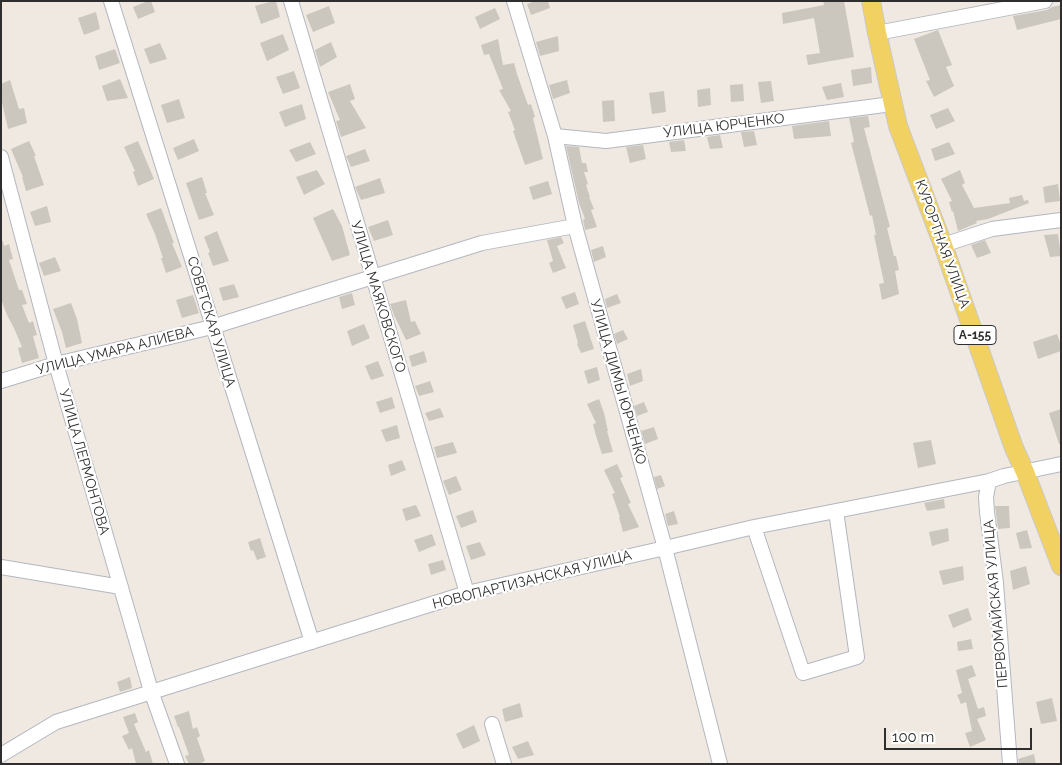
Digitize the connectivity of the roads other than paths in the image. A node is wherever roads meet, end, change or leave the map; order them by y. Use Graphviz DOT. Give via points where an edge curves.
graph roads {
  1 [pos="111,1"];
  2 [pos="291,1"];
  3 [pos="514,1"];
  4 [pos="871,1"];
  5 [pos="1045,1"];
  6 [pos="877,34"];
  7 [pos="892,104"];
  8 [pos="555,136"];
  9 [pos="1,157"];
  10 [pos="1061,220"];
  11 [pos="575,226"];
  12 [pos="943,245"];
  13 [pos="372,277"];
  14 [pos="212,327"];
  15 [pos="56,364"];
  16 [pos="1,381"];
  17 [pos="1061,464"];
  18 [pos="1025,472"];
  19 [pos="988,481"];
  20 [pos="836,511"];
  21 [pos="754,527"];
  22 [pos="665,548"];
  23 [pos="1061,566"];
  24 [pos="1,567"];
  25 [pos="121,587"];
  26 [pos="467,593"];
  27 [pos="312,642"];
  28 [pos="151,691"];
  29 [pos="492,724"];
  30 [pos="1,755"];
  31 [pos="177,764"];
  32 [pos="504,764"];
  33 [pos="720,764"];
  34 [pos="1010,764"];
  1 -- 14 [label="street, СОВЕТСКАЯ УЛИЦА"];
  2 -- 13 [label="street, УЛИЦА МАЯКОВСКОГО"];
  3 -- 8 [label="street, УЛИЦА ДИМЫ ЮРЧЕНКО"];
  4 -- 6 [label="main road, КУРОРТНАЯ УЛИЦА / А-155"];
  5 -- 6 [label="street"];
  6 -- 7 [label="main road, КУРОРТНАЯ УЛИЦА / А-155"];
  7 -- 8 [label="street, УЛИЦА ЮРЧЕНКО" via="606,141"];
  7 -- 12 [label="main road, КУРОРТНАЯ УЛИЦА / А-155"];
  8 -- 11 [label="street, УЛИЦА ДИМЫ ЮРЧЕНКО"];
  9 -- 15 [label="street, УЛИЦА ЛЕРМОНТОВА"];
  10 -- 12 [label="street" via="992,229"];
  11 -- 13 [label="street, УЛИЦА УМАРА АЛИЕВА" via="482,243"];
  11 -- 22 [label="street, УЛИЦА ДИМЫ ЮРЧЕНКО"];
  12 -- 18 [label="main road, КУРОРТНАЯ УЛИЦА / А-155"];
  13 -- 14 [label="street, УЛИЦА УМАРА АЛИЕВА"];
  13 -- 26 [label="street, УЛИЦА МАЯКОВСКОГО"];
  14 -- 15 [label="street, УЛИЦА УМАРА АЛИЕВА"];
  14 -- 27 [label="street, СОВЕТСКАЯ УЛИЦА"];
  15 -- 16 [label="street, УЛИЦА УМАРА АЛИЕВА"];
  15 -- 25 [label="street, УЛИЦА ЛЕРМОНТОВА"];
  17 -- 18 [label="street"];
  18 -- 19 [label="street"];
  18 -- 23 [label="main road, КУРОРТНАЯ УЛИЦА / А-155"];
  19 -- 20 [label="street, НОВОПАРТИЗАНСКАЯ УЛИЦА"];
  19 -- 34 [label="street, ПЕРВОМАЙСКАЯ УЛИЦА" via="987,512 996,583"];
  20 -- 21 [label="street, НОВОПАРТИЗАНСКАЯ УЛИЦА"];
  20 -- 21 [label="street" via="857,657 803,673"];
  21 -- 22 [label="street, НОВОПАРТИЗАНСКАЯ УЛИЦА"];
  22 -- 26 [label="street, НОВОПАРТИЗАНСКАЯ УЛИЦА"];
  22 -- 33 [label="street, УЛИЦА ДИМЫ ЮРЧЕНКО"];
  24 -- 25 [label="street"];
  25 -- 28 [label="street, УЛИЦА ЛЕРМОНТОВА"];
  26 -- 27 [label="street, НОВОПАРТИЗАНСКАЯ УЛИЦА"];
  27 -- 28 [label="street, НОВОПАРТИЗАНСКАЯ УЛИЦА"];
  28 -- 30 [label="street, НОВОПАРТИЗАНСКАЯ УЛИЦА" via="56,722"];
  28 -- 31 [label="street, УЛИЦА ЛЕРМОНТОВА"];
  29 -- 32 [label="street"];
}
